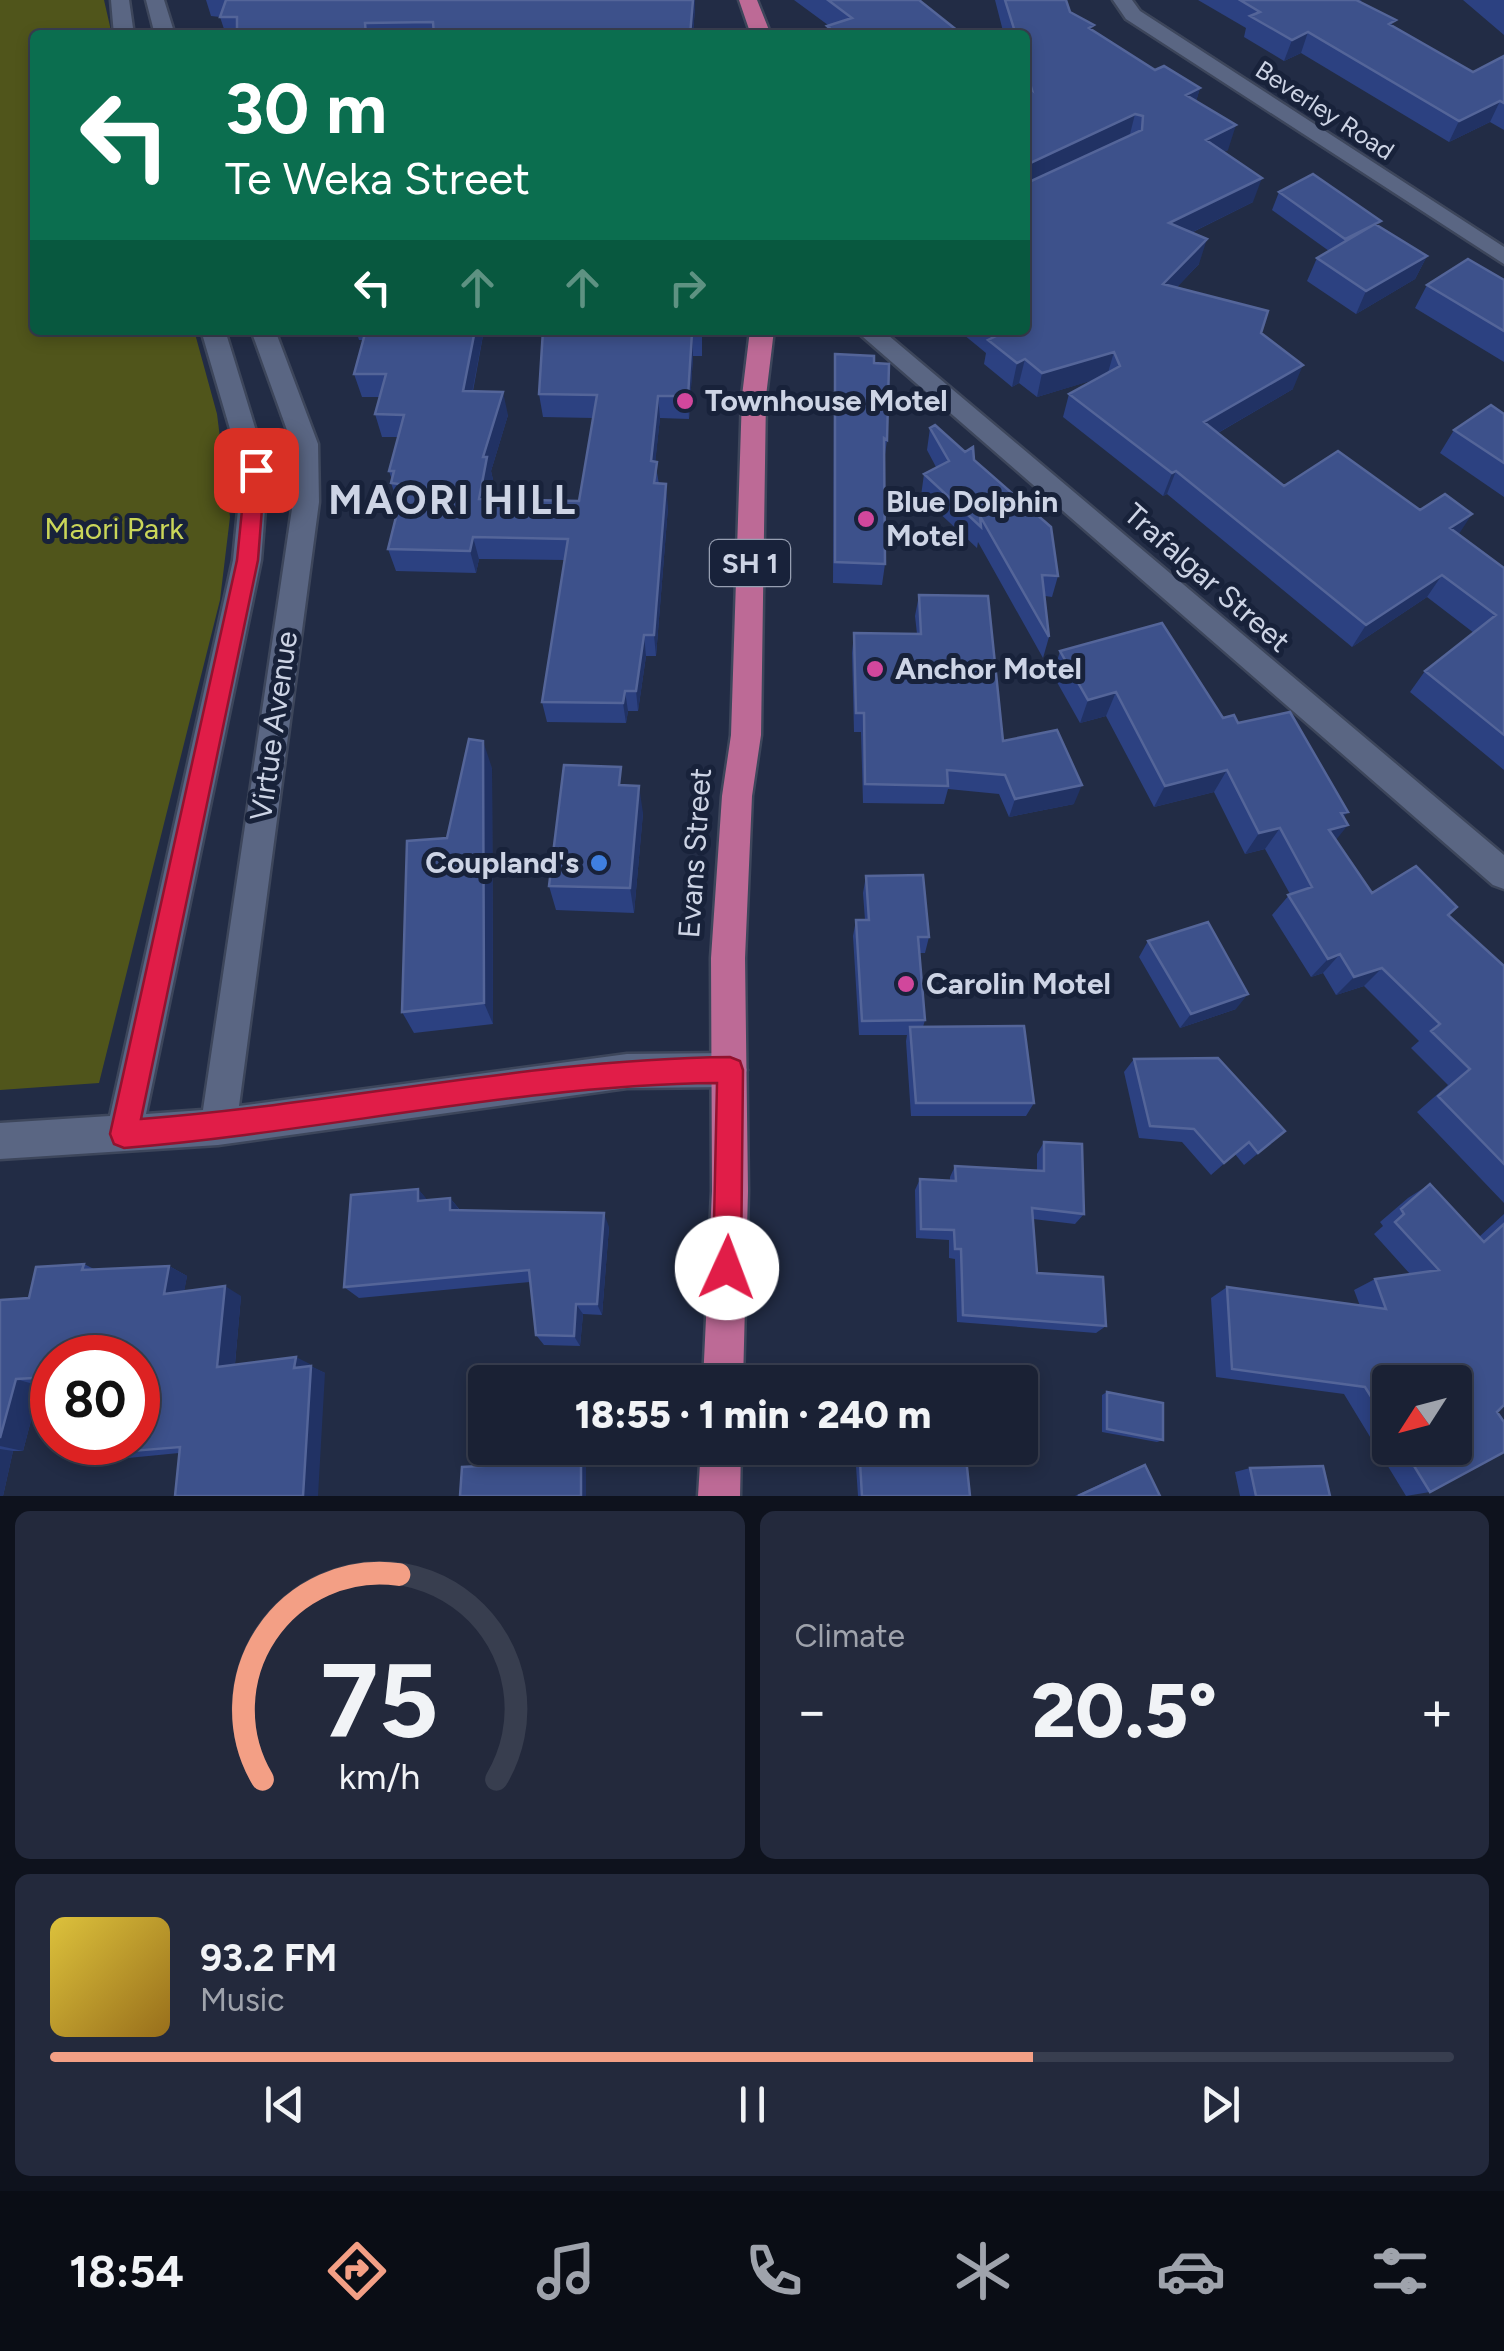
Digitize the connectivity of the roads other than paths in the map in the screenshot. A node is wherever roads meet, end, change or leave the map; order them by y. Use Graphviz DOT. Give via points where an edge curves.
graph roads {
  1 [pos="120,0"];
  2 [pos="155,0"];
  3 [pos="748,0"];
  4 [pos="1122,0"];
  5 [pos="123,30"];
  6 [pos="164,30"];
  7 [pos="759,30"];
  8 [pos="1504,257"];
  9 [pos="215,335"];
  10 [pos="265,335"];
  11 [pos="761,335"];
  12 [pos="873,335"];
  13 [pos="1504,875"];
  14 [pos="730,1070"];
  15 [pos="218,1127"];
  16 [pos="124,1134"];
  17 [pos="0,1141"];
  18 [pos="723,1365"];
  19 [pos="720,1465"];
  20 [pos="719,1496"];
  1 -- 5 [label="street"];
  2 -- 6 [label="street"];
  3 -- 7 [label="highway"];
  4 -- 8 [label="street, Beverley Road" via="1265,105"];
  9 -- 16 [label="street, Virtue Avenue" via="256,470 248,560"];
  10 -- 15 [label="street, Virtue Avenue" via="304,444 306,502"];
  11 -- 14 [label="highway, Evans Street / SH 1" via="754,396 746,735 728,958"];
  12 -- 13 [label="street, Trafalgar Street"];
  14 -- 15 [label="street" via="627,1071"];
  14 -- 18 [label="highway, Evans Street / SH 1"];
  15 -- 16 [label="street"];
  16 -- 17 [label="street"];
  19 -- 20 [label="highway"];
}
